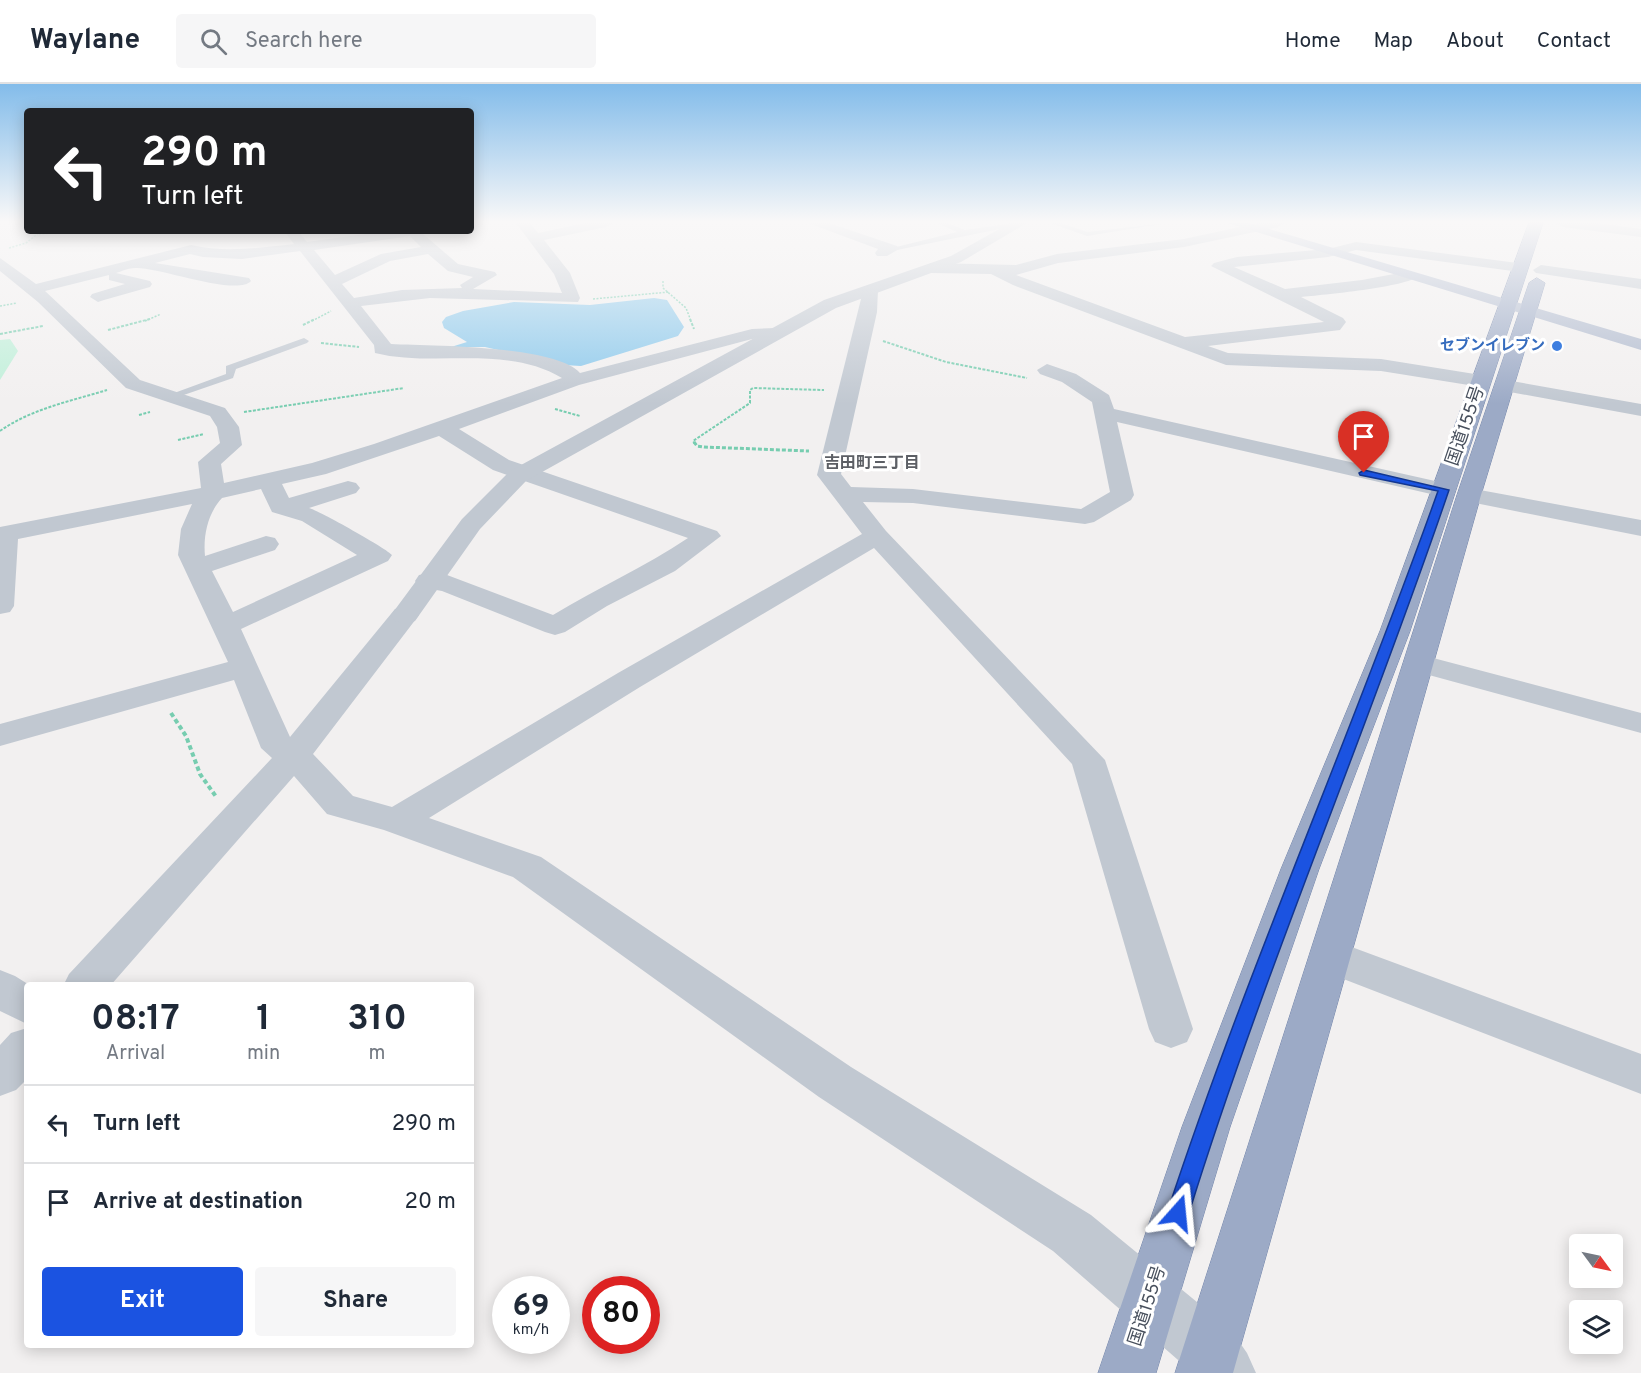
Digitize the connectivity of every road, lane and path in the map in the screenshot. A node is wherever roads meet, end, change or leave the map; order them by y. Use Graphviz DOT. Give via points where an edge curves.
graph roads {
  1 [pos="29,283"];
  2 [pos="57,283"];
  3 [pos="140,283"];
  4 [pos="334,283"];
  5 [pos="473,283"];
  6 [pos="566,283"];
  7 [pos="889,283"];
  8 [pos="1022,283"];
  9 [pos="1258,283"];
  10 [pos="1372,283"];
  11 [pos="1434,283"];
  12 [pos="1525,283"];
  13 [pos="34,289"];
  14 [pos="870,290"];
  15 [pos="669,292"];
  16 [pos="452,294"];
  17 [pos="1283,294"];
  18 [pos="98,297"];
  19 [pos="572,298"];
  20 [pos="348,304"];
  21 [pos="1517,308"];
  22 [pos="161,314"];
  23 [pos="68,321"];
  24 [pos="776,333"];
  25 [pos="0,334"];
  26 [pos="84,335"];
  27 [pos="862,335"];
  28 [pos="304,340"];
  29 [pos="1184,343"];
  30 [pos="1641,345"];
  31 [pos="382,349"];
  32 [pos="1042,375"];
  33 [pos="572,381"];
  34 [pos="132,383"];
  35 [pos="1493,384"];
  36 [pos="404,388"];
  37 [pos="849,391"];
  38 [pos="171,396"];
  39 [pos="524,399"];
  40 [pos="1641,410"];
  41 [pos="218,411"];
  42 [pos="1103,414"];
  43 [pos="609,425"];
  44 [pos="441,429"];
  45 [pos="0,431"];
  46 [pos="834,452"];
  47 [pos="524,472"];
  48 [pos="269,481"];
  49 [pos="348,488"];
  50 [pos="214,492"];
  51 [pos="1456,492"];
  52 [pos="844,494"];
  53 [pos="283,508"];
  54 [pos="1641,528"];
  55 [pos="3,535"];
  56 [pos="877,536"];
  57 [pos="266,543"];
  58 [pos="197,567"];
  59 [pos="429,581"];
  60 [pos="0,606"];
  61 [pos="225,626"];
  62 [pos="1418,663"];
  63 [pos="245,667"];
  64 [pos="163,690"];
  65 [pos="1641,723"];
  66 [pos="0,735"];
  67 [pos="294,755"];
  68 [pos="249,807"];
  69 [pos="396,821"];
  70 [pos="1329,956"];
  71 [pos="88,982"];
  72 [pos="0,988"];
  73 [pos="24,1004"];
  74 [pos="1171,1029"];
  75 [pos="24,1050"];
  76 [pos="1641,1074"];
  77 [pos="0,1076"];
  78 [pos="1151,1299"];
  79 [pos="1214,1365"];
  80 [pos="1127,1373"];
  1 -- 13 [label="street"];
  2 -- 13 [label="street"];
  3 -- 18 [label="street" via="144,284"];
  4 -- 20 [label="street"];
  5 -- 16 [label="street"];
  6 -- 19 [label="street"];
  7 -- 14 [label="street"];
  8 -- 29 [label="street"];
  9 -- 17 [label="street"];
  10 -- 17 [label="street"];
  11 -- 21 [label="main road"];
  12 -- 21 [label="highway, 国道155号"];
  13 -- 23 [label="street"];
  14 -- 24 [label="street" via="830,304"];
  14 -- 27 [label="street"];
  15 -- 19 [label="path"];
  16 -- 19 [label="street"];
  16 -- 20 [label="street" via="367,298"];
  17 -- 29 [label="street" via="1337,322 1334,326"];
  20 -- 28 [label="path" via="303,324 296,338"];
  20 -- 31 [label="street" via="383,345"];
  21 -- 30 [label="main road"];
  21 -- 35 [label="highway, 国道155号"];
  22 -- 26 [label="path"];
  23 -- 25 [label="path"];
  23 -- 26 [label="street"];
  24 -- 33 [label="street" via="753,334"];
  24 -- 43 [label="street"];
  26 -- 34 [label="street"];
  27 -- 32 [label="path" via="946,362"];
  27 -- 37 [label="street"];
  28 -- 31 [label="path"];
  28 -- 38 [label="lane" via="229,368 230,376"];
  29 -- 35 [label="street" via="1226,359 1381,365"];
  31 -- 33 [label="street" via="496,353 552,366 571,374"];
  32 -- 42 [label="street" via="1069,378 1102,399"];
  33 -- 39 [label="street"];
  34 -- 38 [label="street"];
  34 -- 45 [label="path" via="33,413"];
  35 -- 40 [label="street"];
  35 -- 51 [label="highway, 国道155号"];
  36 -- 41 [label="path" via="271,410"];
  37 -- 46 [label="street"];
  37 -- 46 [label="path" via="753,388 750,403 693,441 704,447"];
  38 -- 41 [label="street"];
  39 -- 43 [label="path"];
  39 -- 44 [label="street"];
  41 -- 50 [label="street" via="228,427 231,445 209,462"];
  42 -- 51 [label="street"];
  42 -- 52 [label="street" via="1122,495 1085,517 913,496"];
  43 -- 47 [label="street"];
  44 -- 47 [label="street" via="501,465"];
  44 -- 48 [label="street"];
  46 -- 52 [label="street" via="829,475"];
  47 -- 59 [label="street" via="505,486"];
  47 -- 59 [label="street" via="708,536 666,565 555,626 447,583"];
  48 -- 50 [label="street"];
  48 -- 53 [label="street"];
  49 -- 53 [label="street"];
  50 -- 55 [label="street"];
  50 -- 58 [label="street" via="206,500 190,536 191,555"];
  51 -- 54 [label="street"];
  51 -- 62 [label="highway, 国道155号"];
  51 -- 78 [label="highway, 国道155号" via="1395,631 1300,868 1210,1116"];
  52 -- 56 [label="street"];
  53 -- 61 [label="street" via="310,516 379,555"];
  55 -- 60 [label="street"];
  56 -- 69 [label="street"];
  56 -- 74 [label="street" via="1088,760"];
  57 -- 58 [label="street"];
  58 -- 61 [label="street"];
  59 -- 67 [label="street"];
  61 -- 63 [label="street"];
  62 -- 65 [label="street"];
  62 -- 70 [label="highway, 国道155号"];
  63 -- 64 [label="street"];
  63 -- 67 [label="street" via="278,748"];
  64 -- 66 [label="street"];
  64 -- 68 [label="path" via="165,704 186,736 200,774 217,797 236,807"];
  67 -- 68 [label="street"];
  67 -- 69 [label="street" via="340,805"];
  68 -- 71 [label="street"];
  69 -- 78 [label="street" via="527,867 835,1082 1072,1233"];
  70 -- 76 [label="street"];
  70 -- 79 [label="highway, 国道155号"];
  72 -- 73 [label="street"];
  75 -- 77 [label="street"];
  78 -- 79 [label="street"];
  78 -- 80 [label="highway, 国道155号"];
}
